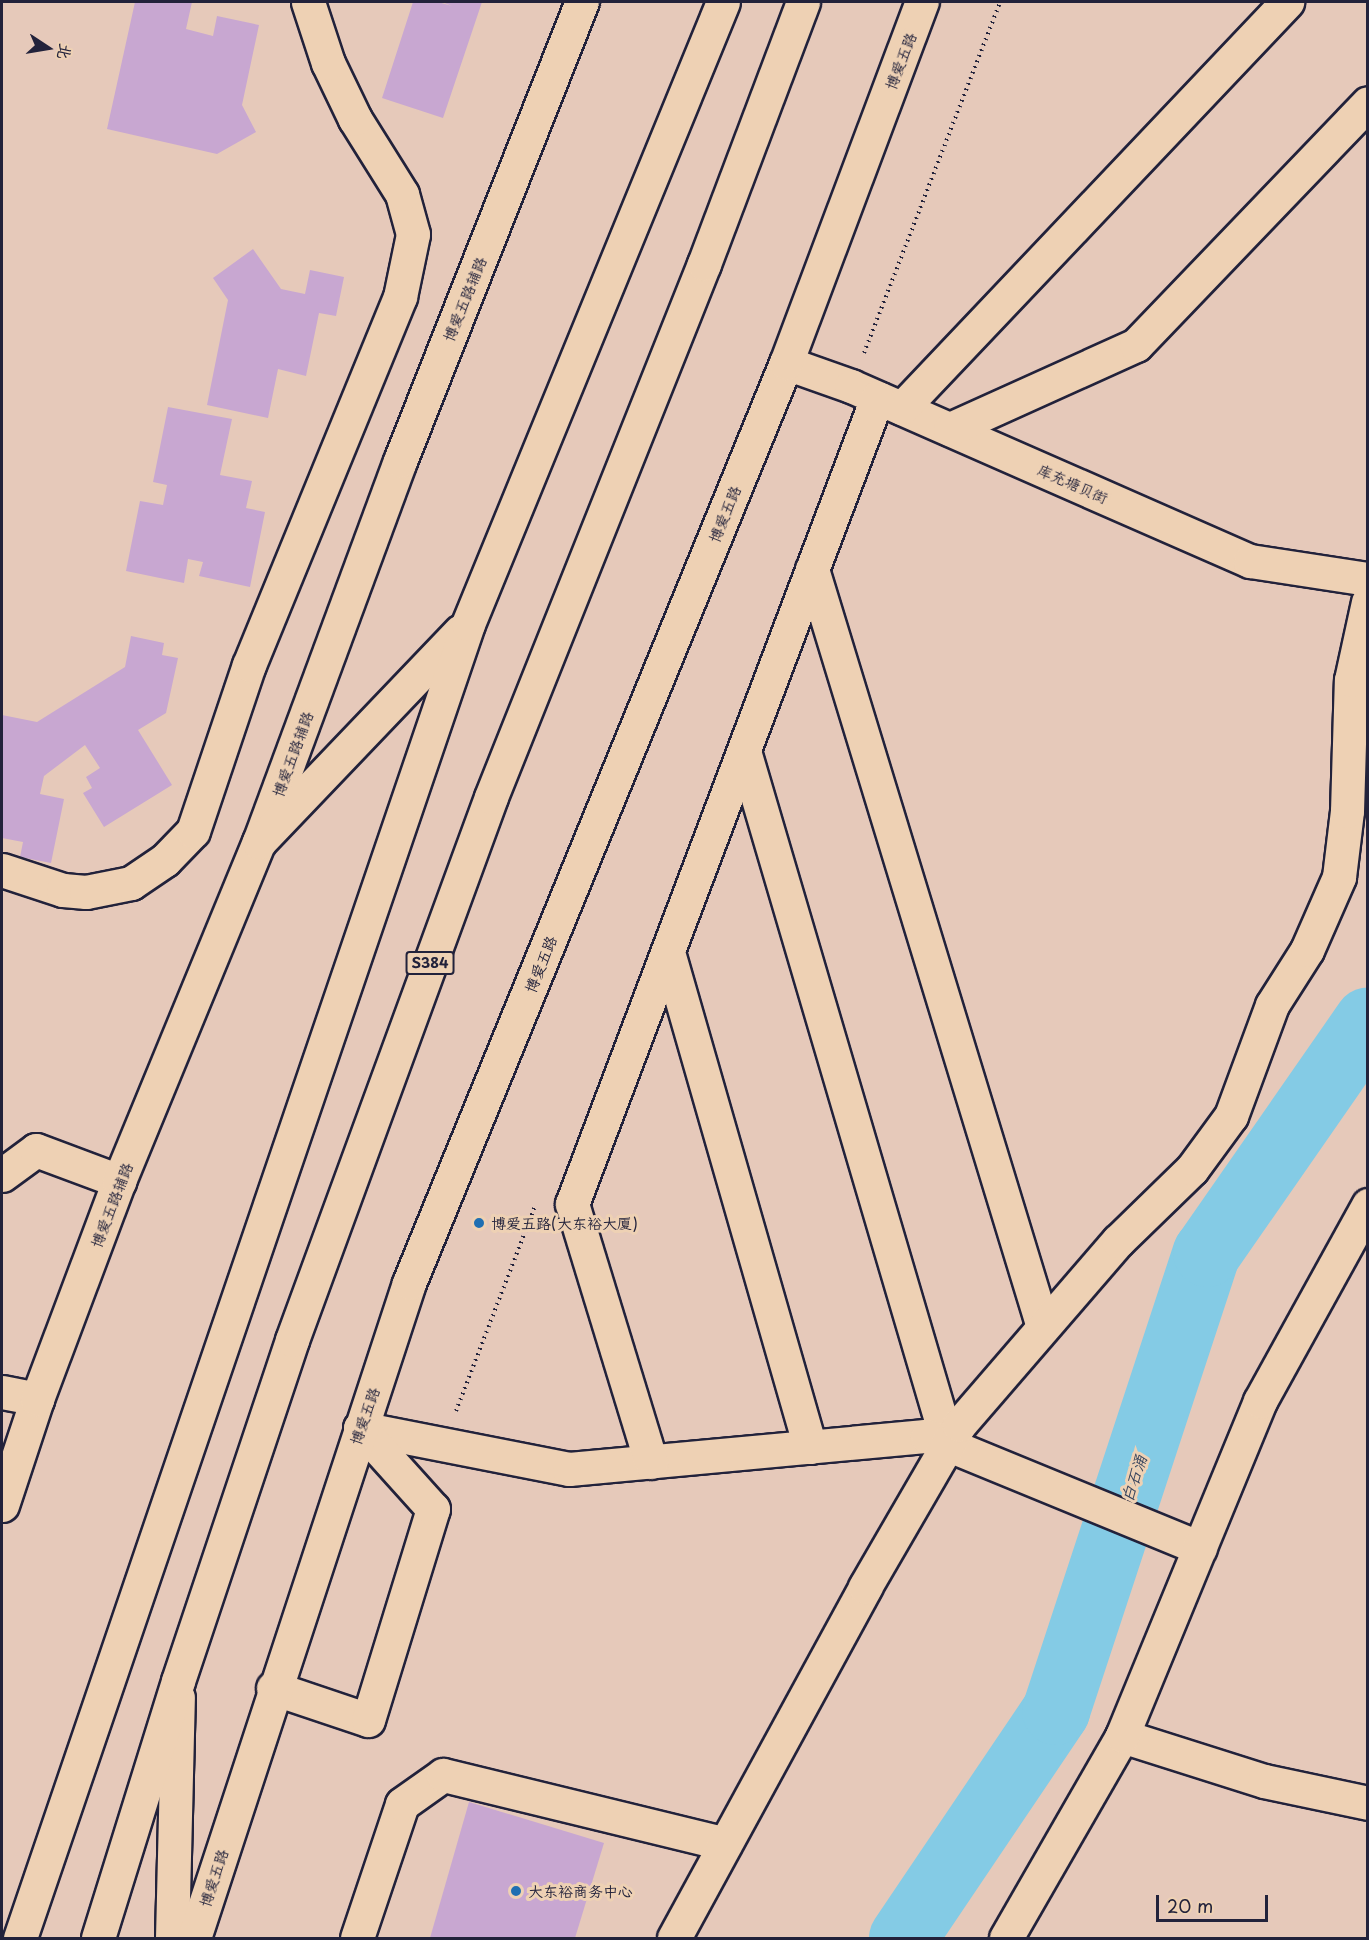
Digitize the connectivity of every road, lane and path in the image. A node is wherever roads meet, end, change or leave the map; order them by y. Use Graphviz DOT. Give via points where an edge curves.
graph roads {
  1 [pos="308,2"];
  2 [pos="582,2"];
  3 [pos="723,2"];
  4 [pos="803,2"];
  5 [pos="922,2"];
  6 [pos="1287,2"];
  7 [pos="1368,103"];
  8 [pos="786,363"];
  9 [pos="890,403"];
  10 [pos="950,429"];
  11 [pos="812,569"];
  12 [pos="1368,579"];
  13 [pos="1368,602"];
  14 [pos="468,624"];
  15 [pos="744,751"];
  16 [pos="259,842"];
  17 [pos="2,870"];
  18 [pos="668,952"];
  19 [pos="2,1175"];
  20 [pos="119,1181"];
  21 [pos="1368,1205"];
  22 [pos="1356,1252"];
  23 [pos="1044,1327"];
  24 [pos="2,1392"];
  25 [pos="37,1399"];
  26 [pos="360,1428"];
  27 [pos="948,1444"];
  28 [pos="810,1447"];
  29 [pos="651,1462"];
  30 [pos="2,1505"];
  31 [pos="1200,1548"];
  32 [pos="178,1681"];
  33 [pos="273,1688"];
  34 [pos="1122,1736"];
  35 [pos="1368,1803"];
  36 [pos="725,1844"];
  37 [pos="20,1938"];
  38 [pos="98,1938"];
  39 [pos="172,1938"];
  40 [pos="194,1938"];
  41 [pos="357,1938"];
  42 [pos="674,1938"];
  43 [pos="1006,1938"];
  1 -- 17 [label="main road" via="328,63 355,119 402,194 413,234 399,297 249,665 193,831 165,860 130,882 97,890 63,890"];
  2 -- 16 [label="main road, 博爱五路辅路" via="400,461"];
  3 -- 14 [label="main road"];
  4 -- 32 [label="main road, S384" via="704,264 491,797 292,1340"];
  5 -- 8 [label="main road, 博爱五路"];
  6 -- 9 [label="main road"];
  7 -- 10 [label="main road" via="1136,345"];
  8 -- 9 [label="main road, 库充塘贝街"];
  8 -- 26 [label="main road, 博爱五路" via="409,1282"];
  9 -- 10 [label="main road, 库充塘贝街"];
  9 -- 11 [label="main road"];
  10 -- 12 [label="main road, 库充塘贝街" via="1250,561"];
  11 -- 15 [label="main road"];
  11 -- 23 [label="main road"];
  13 -- 23 [label="main road" via="1351,680 1347,811 1339,877 1307,950 1272,1005 1231,1116 1192,1168 1118,1241"];
  14 -- 16 [label="main road"];
  14 -- 37 [label="main road"];
  15 -- 18 [label="main road"];
  15 -- 27 [label="main road"];
  16 -- 20 [label="main road, 博爱五路辅路"];
  18 -- 28 [label="main road"];
  18 -- 29 [label="main road" via="572,1204"];
  19 -- 20 [label="main road" via="36,1150"];
  20 -- 25 [label="main road, 博爱五路辅路"];
  21 -- 22 [label="main road"];
  22 -- 31 [label="main road" via="1260,1401"];
  23 -- 27 [label="main road" via="959,1425"];
  24 -- 25 [label="main road"];
  25 -- 30 [label="main road, 博爱五路辅路"];
  26 -- 29 [label="main road" via="569,1469"];
  26 -- 33 [label="main road, 博爱五路"];
  26 -- 33 [label="main road" via="433,1509 368,1720"];
  27 -- 28 [label="main road" via="927,1436"];
  27 -- 31 [label="main road"];
  27 -- 36 [label="main road"];
  28 -- 29 [label="main road"];
  31 -- 34 [label="main road"];
  32 -- 38 [label="main road, S384"];
  32 -- 39 [label="main road"];
  33 -- 40 [label="main road, 博爱五路"];
  34 -- 35 [label="main road" via="1264,1781"];
  34 -- 43 [label="main road"];
  36 -- 41 [label="main road" via="443,1775 402,1803"];
  36 -- 42 [label="main road"];
}
